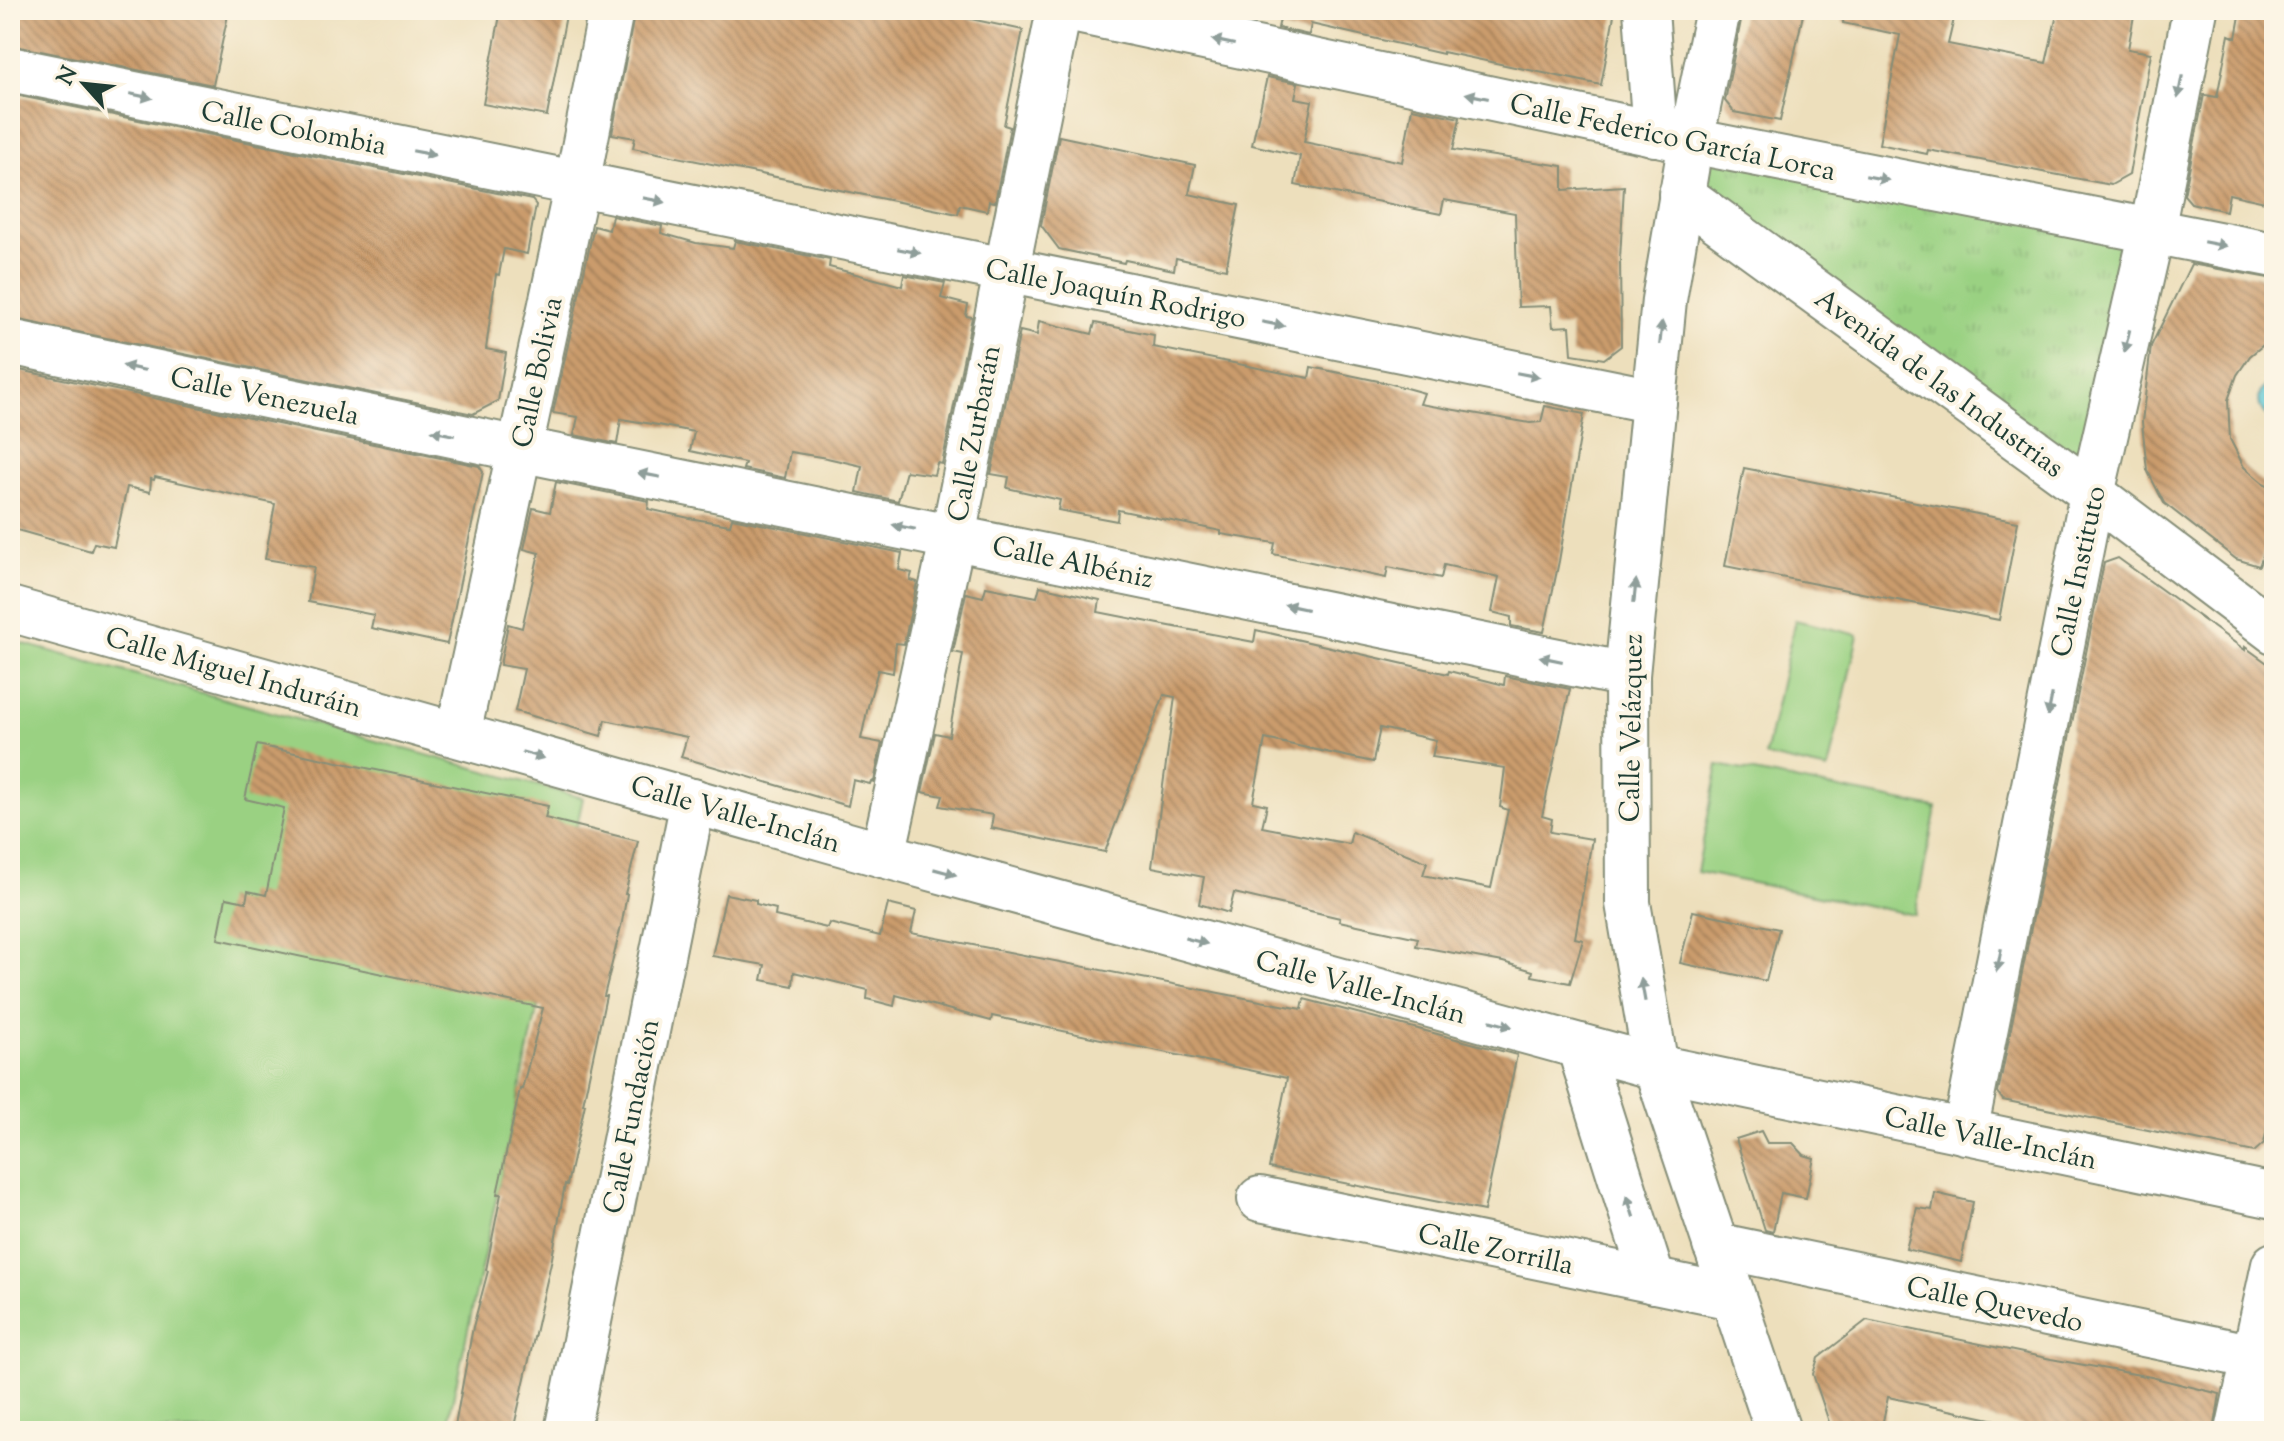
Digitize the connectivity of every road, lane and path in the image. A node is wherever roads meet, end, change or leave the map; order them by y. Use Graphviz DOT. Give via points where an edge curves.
graph roads {
  1 [pos="611,10"];
  2 [pos="1059,10"];
  3 [pos="1072,10"];
  4 [pos="1646,10"];
  5 [pos="1718,10"];
  6 [pos="2195,10"];
  7 [pos="10,69"];
  8 [pos="1673,137"];
  9 [pos="577,184"];
  10 [pos="1681,194"];
  11 [pos="2152,231"];
  12 [pos="2274,255"];
  13 [pos="1006,270"];
  14 [pos="10,342"];
  15 [pos="1654,401"];
  16 [pos="519,449"];
  17 [pos="2092,494"];
  18 [pos="953,536"];
  19 [pos="10,609"];
  20 [pos="2274,631"];
  21 [pos="1627,675"];
  22 [pos="458,734"];
  23 [pos="693,801"];
  24 [pos="883,855"];
  25 [pos="1579,1046"];
  26 [pos="1656,1067"];
  27 [pos="1965,1132"];
  28 [pos="2274,1196"];
  29 [pos="1260,1199"];
  30 [pos="1715,1245"];
  31 [pos="2274,1265"];
  32 [pos="1653,1281"];
  33 [pos="1732,1297"];
  34 [pos="2264,1358"];
  35 [pos="567,1431"];
  36 [pos="1778,1431"];
  37 [pos="2238,1431"];
  1 -- 9 [label="street, Calle Bolivia"];
  2 -- 13 [label="street, Calle Zurbarán"];
  8 -- 3 [label="street, Calle Federico García Lorca, one-way"];
  4 -- 8 [label="street"];
  5 -- 8 [label="street, Calle Velázquez"];
  6 -- 11 [label="street, Calle Instituto, one-way"];
  7 -- 9 [label="street, Calle Colombia, one-way"];
  8 -- 10 [label="street, Calle Velázquez"];
  8 -- 11 [label="street, Calle Federico García Lorca, one-way"];
  9 -- 13 [label="street, Calle Joaquín Rodrigo, one-way"];
  9 -- 16 [label="street, Calle Bolivia"];
  15 -- 10 [label="street, Calle Velázquez, one-way"];
  10 -- 17 [label="street, Avenida de las Industrias"];
  11 -- 12 [label="street, Calle Federico García Lorca, one-way"];
  11 -- 17 [label="street, Calle Instituto, one-way"];
  13 -- 15 [label="street, Calle Joaquín Rodrigo, one-way"];
  13 -- 18 [label="street, Calle Zurbarán"];
  16 -- 14 [label="street, Calle Venezuela, one-way"];
  21 -- 15 [label="street, Calle Velázquez, one-way"];
  18 -- 16 [label="street, Calle Albéniz, one-way"];
  16 -- 22 [label="street, Calle Bolivia"];
  17 -- 20 [label="street, Avenida de las Industrias"];
  17 -- 27 [label="street, Calle Instituto, one-way"];
  21 -- 18 [label="street, Calle Albéniz, one-way"];
  18 -- 24 [label="street, Calle Zurbarán"];
  19 -- 22 [label="street, Calle Miguel Induráin"];
  26 -- 21 [label="street, Calle Velázquez, one-way" via="1628,903"];
  22 -- 23 [label="street, Calle Valle-Inclán, one-way"];
  23 -- 24 [label="street, Calle Valle-Inclán"];
  23 -- 35 [label="street, Calle Fundación"];
  24 -- 25 [label="street, Calle Valle-Inclán, one-way"];
  25 -- 26 [label="street, Calle Valle-Inclán"];
  32 -- 25 [label="street, one-way"];
  26 -- 27 [label="street, Calle Valle-Inclán"];
  26 -- 30 [label="street, Calle Velázquez"];
  27 -- 28 [label="street, Calle Valle-Inclán"];
  29 -- 32 [label="street, Calle Zorrilla"];
  30 -- 33 [label="street, Calle Velázquez"];
  30 -- 34 [label="street, Calle Quevedo"];
  31 -- 34 [label="street"];
  32 -- 33 [label="street, Calle Zorrilla"];
  33 -- 36 [label="street, Calle Velázquez"];
  34 -- 37 [label="street"];
}
